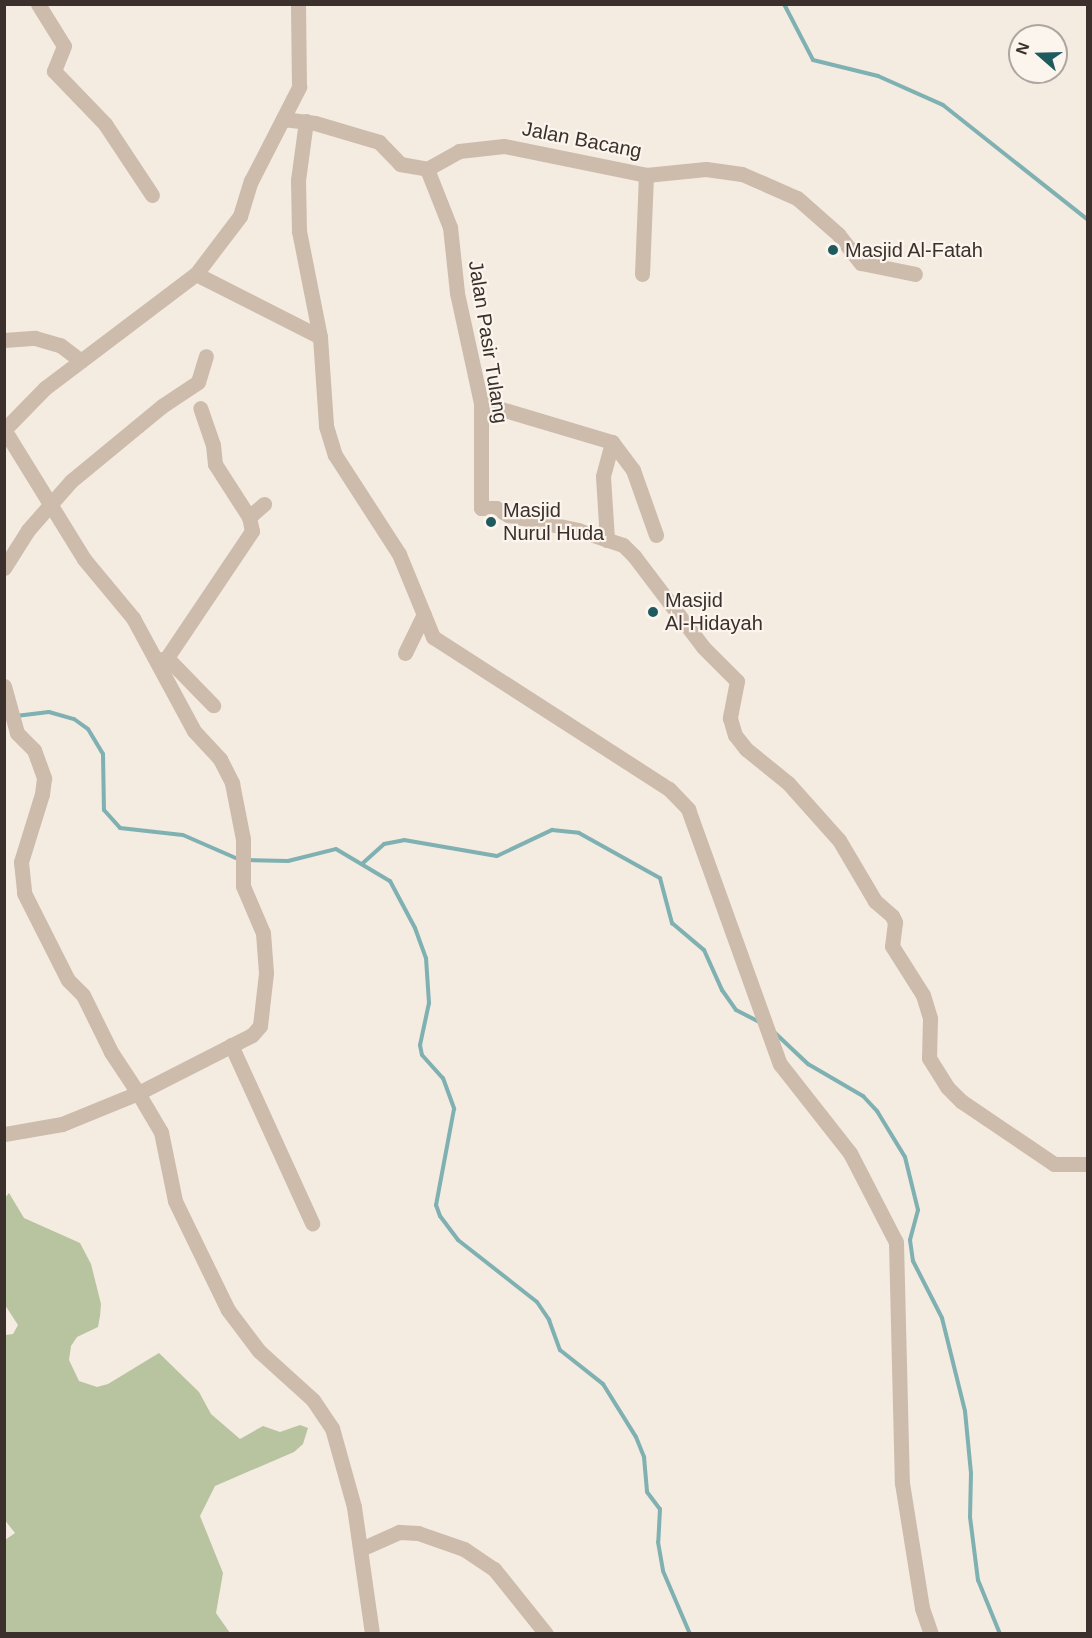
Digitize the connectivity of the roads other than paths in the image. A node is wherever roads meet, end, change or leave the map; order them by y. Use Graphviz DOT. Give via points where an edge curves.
graph roads {
  1 [pos="38,4"];
  2 [pos="298,4"];
  3 [pos="283,119"];
  4 [pos="306,121"];
  5 [pos="427,168"];
  6 [pos="646,175"];
  7 [pos="152,195"];
  8 [pos="196,274"];
  9 [pos="642,274"];
  10 [pos="915,274"];
  11 [pos="320,337"];
  12 [pos="4,340"];
  13 [pos="206,356"];
  14 [pos="81,361"];
  15 [pos="481,403"];
  16 [pos="200,408"];
  17 [pos="5,430"];
  18 [pos="612,442"];
  19 [pos="50,504"];
  20 [pos="264,504"];
  21 [pos="249,517"];
  22 [pos="656,535"];
  23 [pos="607,540"];
  24 [pos="4,568"];
  25 [pos="424,614"];
  26 [pos="405,653"];
  27 [pos="159,659"];
  28 [pos="4,686"];
  29 [pos="213,705"];
  30 [pos="231,1045"];
  31 [pos="138,1093"];
  32 [pos="4,1134"];
  33 [pos="1088,1164"];
  34 [pos="312,1223"];
  35 [pos="361,1549"];
  36 [pos="372,1634"];
  37 [pos="546,1634"];
  38 [pos="931,1634"];
  1 -- 7 [label="street" via="64,46 54,71 105,124"];
  2 -- 3 [label="street" via="299,87"];
  3 -- 4 [label="street"];
  3 -- 8 [label="street" via="251,182 240,216"];
  4 -- 5 [label="street" via="379,142 400,164"];
  4 -- 11 [label="street" via="297,210"];
  5 -- 6 [label="street, Jalan Bacang" via="459,151 504,146"];
  5 -- 15 [label="street, Jalan Pasir Tulang" via="450,227 457,293"];
  6 -- 9 [label="street"];
  6 -- 10 [label="street, Jalan Bacang" via="706,170 762,181 797,198 838,234 861,263"];
  8 -- 11 [label="street"];
  8 -- 14 [label="street"];
  11 -- 25 [label="street" via="330,441 348,478 399,554"];
  12 -- 14 [label="street" via="35,338 60,345"];
  13 -- 19 [label="street" via="198,382 123,436"];
  14 -- 17 [label="street" via="45,388"];
  15 -- 18 [label="street"];
  15 -- 23 [label="street, Jalan Pasir Tulang" via="481,508 496,508 507,515"];
  16 -- 21 [label="street" via="213,445 214,464"];
  17 -- 19 [label="street"];
  18 -- 22 [label="street" via="633,470"];
  18 -- 23 [label="street" via="603,476"];
  19 -- 24 [label="street"];
  19 -- 27 [label="street" via="84,560 133,618"];
  20 -- 21 [label="street"];
  21 -- 27 [label="street" via="252,531 245,544 234,554 212,595"];
  23 -- 33 [label="street, Jalan Pasir Tulang" via="623,545 634,556 683,624 737,681 730,718 735,735 788,783 854,861 875,901 892,916 896,957 909,968 930,1018 929,1058 961,1101 1054,1164"];
  25 -- 26 [label="street"];
  25 -- 38 [label="street" via="438,642 551,709 669,789 688,809 780,1064 850,1153 896,1242 902,1483 922,1608"];
  27 -- 29 [label="street"];
  27 -- 30 [label="street" via="194,731 220,759 232,783 245,854 243,886 263,933 266,973 260,1026"];
  28 -- 31 [label="street" via="17,733 34,750 44,778 21,862 24,893 68,980 83,995 111,1052"];
  30 -- 31 [label="street"];
  30 -- 34 [label="street"];
  31 -- 32 [label="street" via="62,1124"];
  31 -- 35 [label="street" via="160,1132 179,1211 228,1310 259,1351 313,1400 332,1428 351,1491"];
  35 -- 36 [label="street"];
  35 -- 37 [label="street" via="399,1532 417,1533 455,1545 494,1569"];
}
